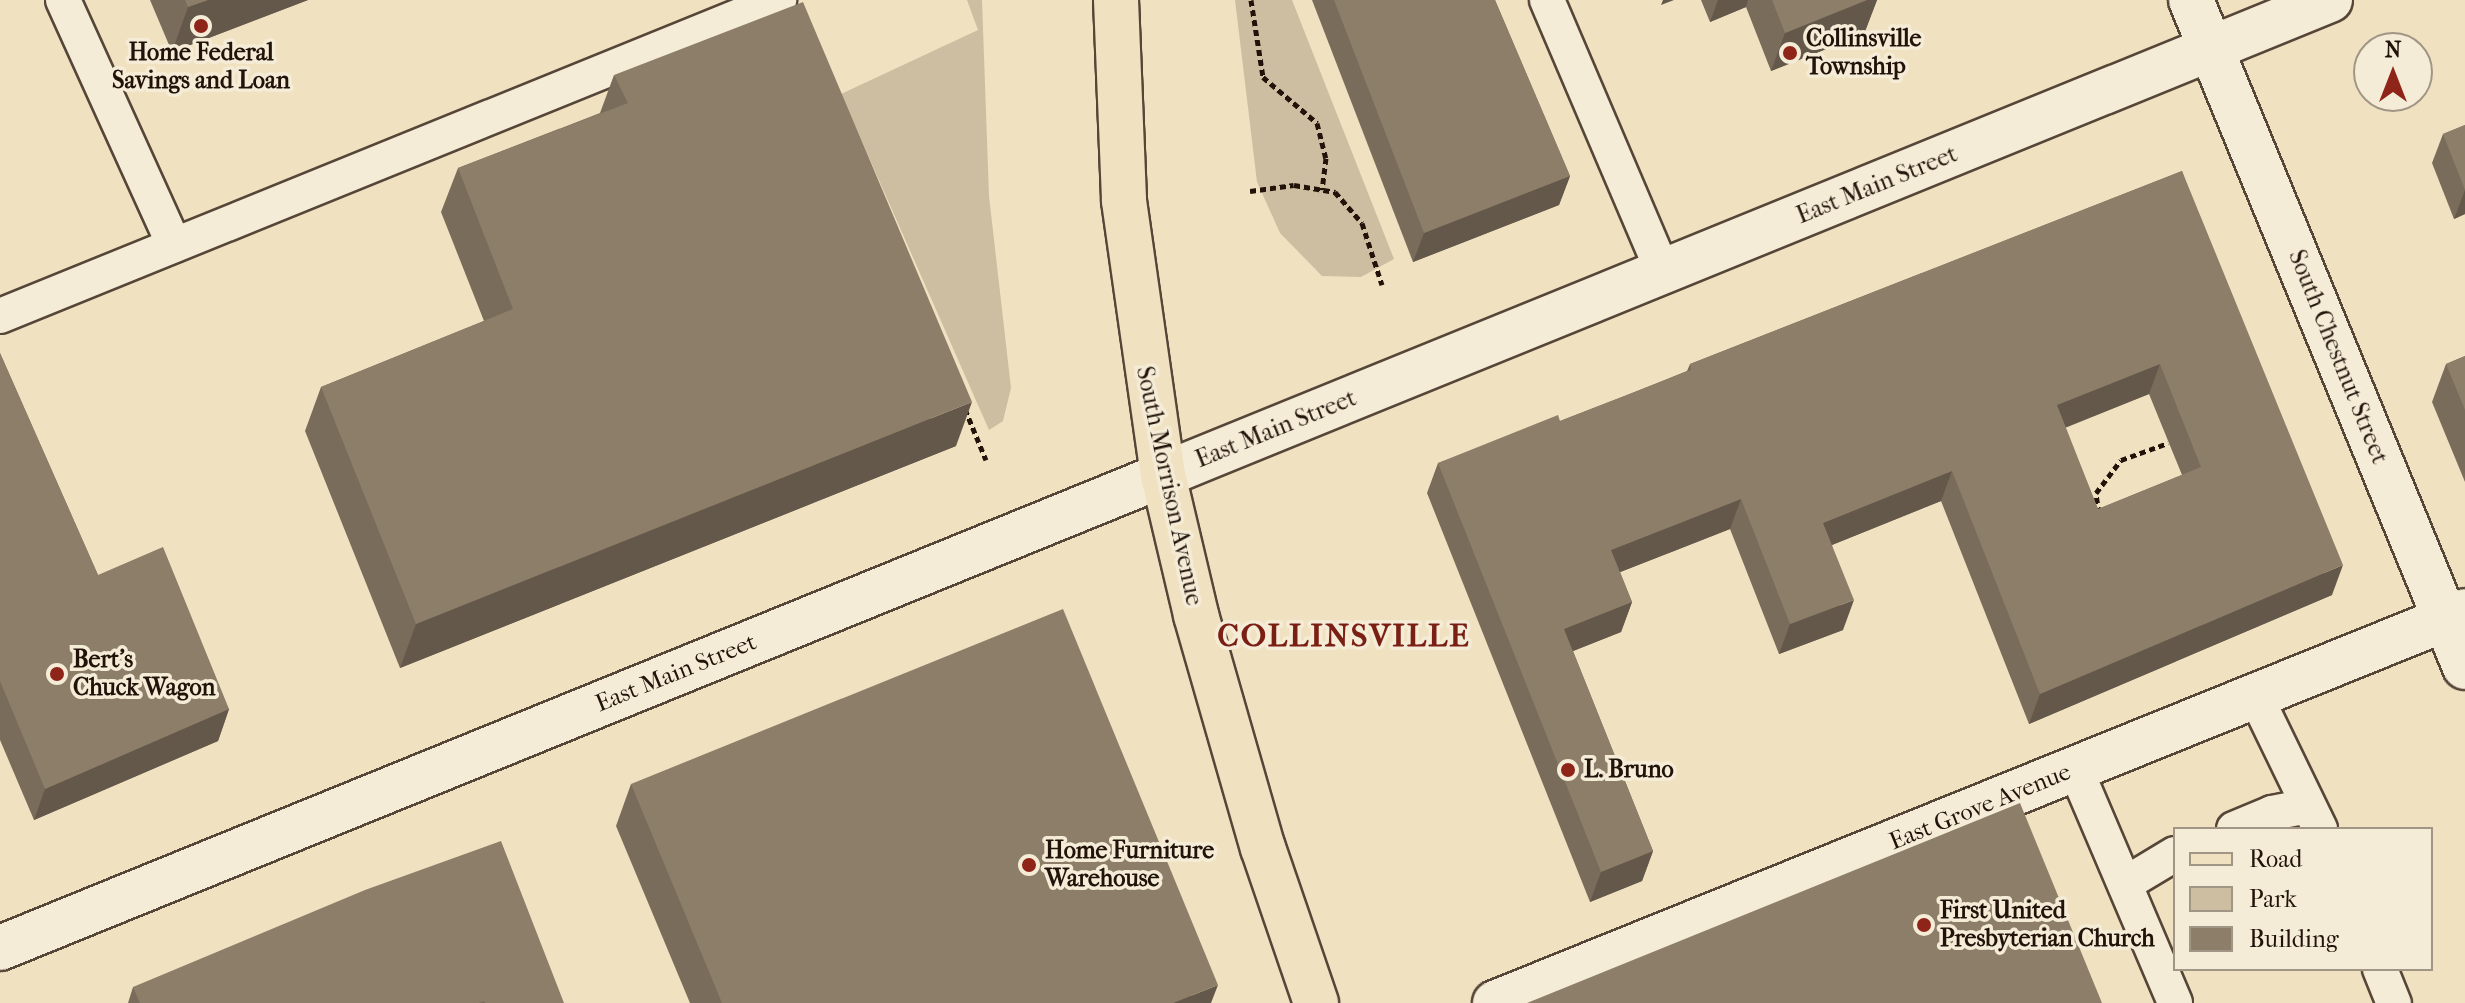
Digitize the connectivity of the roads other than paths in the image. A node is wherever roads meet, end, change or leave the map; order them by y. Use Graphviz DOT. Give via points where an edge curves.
graph roads {
  1 [pos="63,0"];
  2 [pos="779,0"];
  3 [pos="1116,0"];
  4 [pos="1547,0"];
  5 [pos="2191,0"];
  6 [pos="2330,0"];
  7 [pos="2211,48"];
  8 [pos="174,245"];
  9 [pos="1663,272"];
  10 [pos="0,316"];
  11 [pos="1163,475"];
  12 [pos="2455,615"];
  13 [pos="2465,667"];
  14 [pos="2255,695"];
  15 [pos="2075,768"];
  16 [pos="2314,817"];
  17 [pos="2239,827"];
  18 [pos="2173,855"];
  19 [pos="2125,884"];
  20 [pos="0,948"];
  21 [pos="2381,971"];
  22 [pos="1316,1003"];
  23 [pos="1495,1003"];
  24 [pos="2175,1003"];
  25 [pos="2394,1003"];
  1 -- 8 [label="lane"];
  2 -- 8 [label="lane"];
  3 -- 11 [label="main road, South Morrison Avenue" via="1124,201"];
  4 -- 9 [label="lane"];
  5 -- 7 [label="street, South Chestnut Street"];
  6 -- 7 [label="street, East Main Street"];
  7 -- 9 [label="street, East Main Street"];
  7 -- 12 [label="street, South Chestnut Street"];
  8 -- 10 [label="lane"];
  9 -- 11 [label="street, East Main Street"];
  11 -- 20 [label="street, East Main Street"];
  11 -- 22 [label="main road, South Morrison Avenue" via="1196,615 1263,848"];
  12 -- 13 [label="street, South Chestnut Street"];
  12 -- 14 [label="street, East Grove Avenue"];
  14 -- 15 [label="street, East Grove Avenue"];
  14 -- 16 [label="lane"];
  15 -- 19 [label="lane"];
  15 -- 23 [label="street, East Grove Avenue"];
  16 -- 17 [label="lane" via="2272,813"];
  18 -- 19 [label="lane"];
  19 -- 24 [label="lane"];
  21 -- 25 [label="lane"];
}
